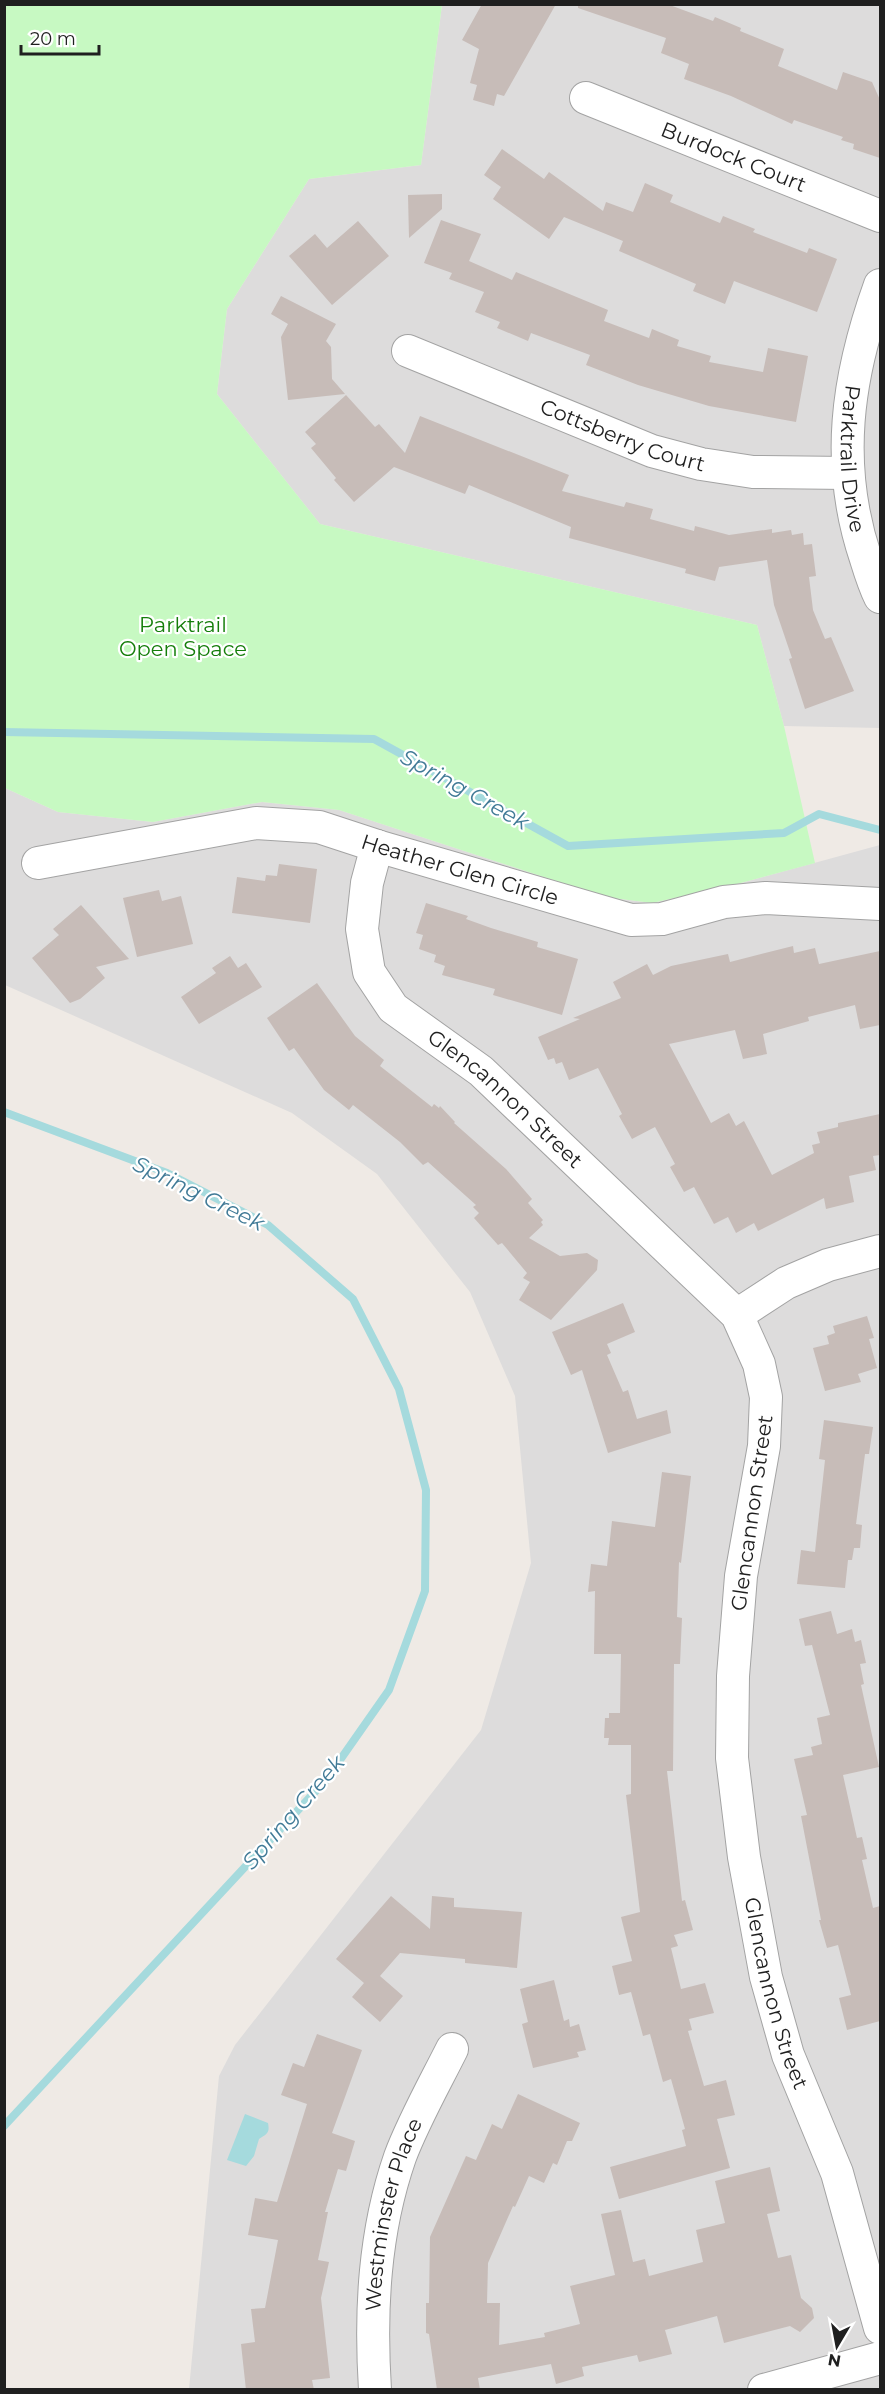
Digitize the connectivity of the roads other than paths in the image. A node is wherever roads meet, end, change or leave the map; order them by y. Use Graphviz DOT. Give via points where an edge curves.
graph roads {
  1 [pos="586,98"];
  2 [pos="880,216"];
  3 [pos="880,285"];
  4 [pos="408,351"];
  5 [pos="847,473"];
  6 [pos="880,597"];
  7 [pos="377,846"];
  8 [pos="38,863"];
  9 [pos="880,904"];
  10 [pos="880,1251"];
  11 [pos="737,1315"];
  12 [pos="452,2049"];
  13 [pos="880,2328"];
  14 [pos="880,2358"];
  15 [pos="375,2390"];
  16 [pos="764,2390"];
  1 -- 2 [label="street, Burdock Court"];
  3 -- 5 [label="street, Parktrail Drive" via="856,364"];
  4 -- 5 [label="street, Cottsberry Court" via="651,451 753,472"];
  5 -- 6 [label="street, Parktrail Drive" via="857,533"];
  7 -- 8 [label="street, Heather Glen Circle" via="320,827 256,823"];
  7 -- 9 [label="street, Heather Glen Circle" via="632,920 662,919 724,902 765,898"];
  7 -- 11 [label="street, Glencannon Street" via="367,883 362,929 369,972 393,1008 482,1071"];
  10 -- 11 [label="street" via="828,1265 786,1283"];
  11 -- 13 [label="street, Glencannon Street" via="759,1364 766,1397 764,1446 741,1576 733,1676 732,1758 744,1857 766,1977 788,2055 837,2173"];
  12 -- 15 [label="street, Westminster Place" via="401,2156 381,2227 373,2301"];
  14 -- 16 [label="street"];
}
